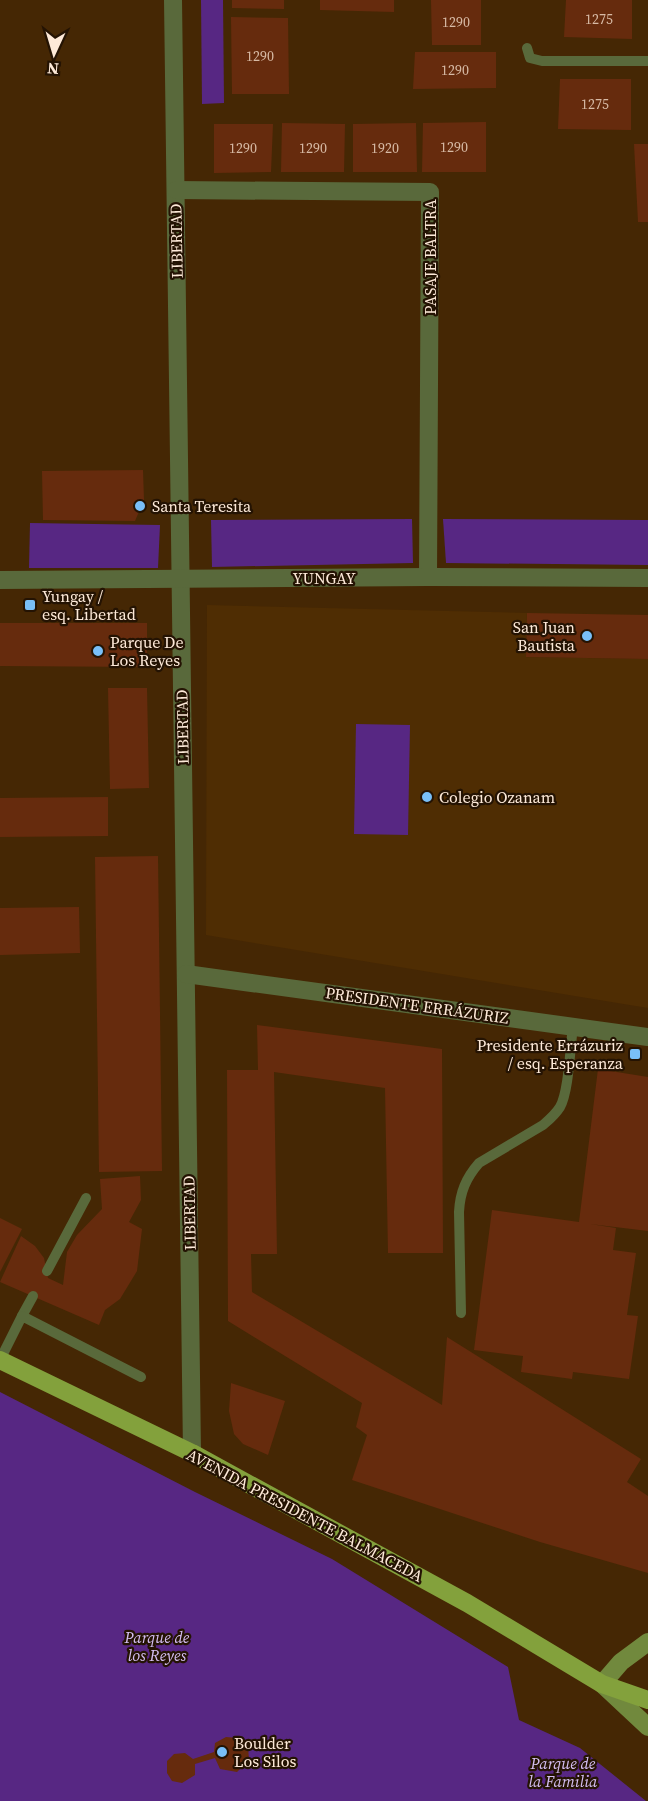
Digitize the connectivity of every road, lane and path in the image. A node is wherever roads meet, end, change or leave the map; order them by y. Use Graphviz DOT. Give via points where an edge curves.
graph roads {
  1 [pos="173,0"];
  2 [pos="526,48"];
  3 [pos="648,61"];
  4 [pos="176,190"];
  5 [pos="428,577"];
  6 [pos="648,578"];
  7 [pos="181,579"];
  8 [pos="0,580"];
  9 [pos="186,974"];
  10 [pos="573,1027"];
  11 [pos="648,1037"];
  12 [pos="86,1198"];
  13 [pos="47,1270"];
  14 [pos="33,1296"];
  15 [pos="461,1313"];
  16 [pos="22,1316"];
  17 [pos="0,1360"];
  18 [pos="141,1377"];
  19 [pos="192,1453"];
  20 [pos="648,1642"];
  21 [pos="602,1684"];
  22 [pos="648,1700"];
  23 [pos="648,1727"];
  1 -- 4 [label="street, LIBERTAD"];
  2 -- 3 [label="lane" via="530,58 542,61"];
  4 -- 5 [label="street, PASAJE BALTRA" via="430,192"];
  4 -- 7 [label="street, LIBERTAD"];
  5 -- 6 [label="street, YUNGAY"];
  5 -- 7 [label="street, YUNGAY"];
  7 -- 8 [label="street, YUNGAY"];
  7 -- 9 [label="street, LIBERTAD"];
  9 -- 10 [label="street, PRESIDENTE ERRÁZURIZ"];
  9 -- 19 [label="street, LIBERTAD"];
  10 -- 11 [label="street, PRESIDENTE ERRÁZURIZ"];
  10 -- 15 [label="lane" via="560,1107 543,1125 479,1164 464,1185 459,1212"];
  12 -- 13 [label="lane"];
  14 -- 16 [label="lane"];
  16 -- 17 [label="lane"];
  16 -- 18 [label="lane"];
  17 -- 19 [label="main road, AVENIDA PRESIDENTE BALMACEDA"];
  19 -- 21 [label="main road, AVENIDA PRESIDENTE BALMACEDA" via="467,1603"];
  20 -- 21 [label="street" via="621,1662"];
  21 -- 22 [label="main road, AVENIDA PRESIDENTE BALMACEDA"];
  21 -- 23 [label="street"];
}
